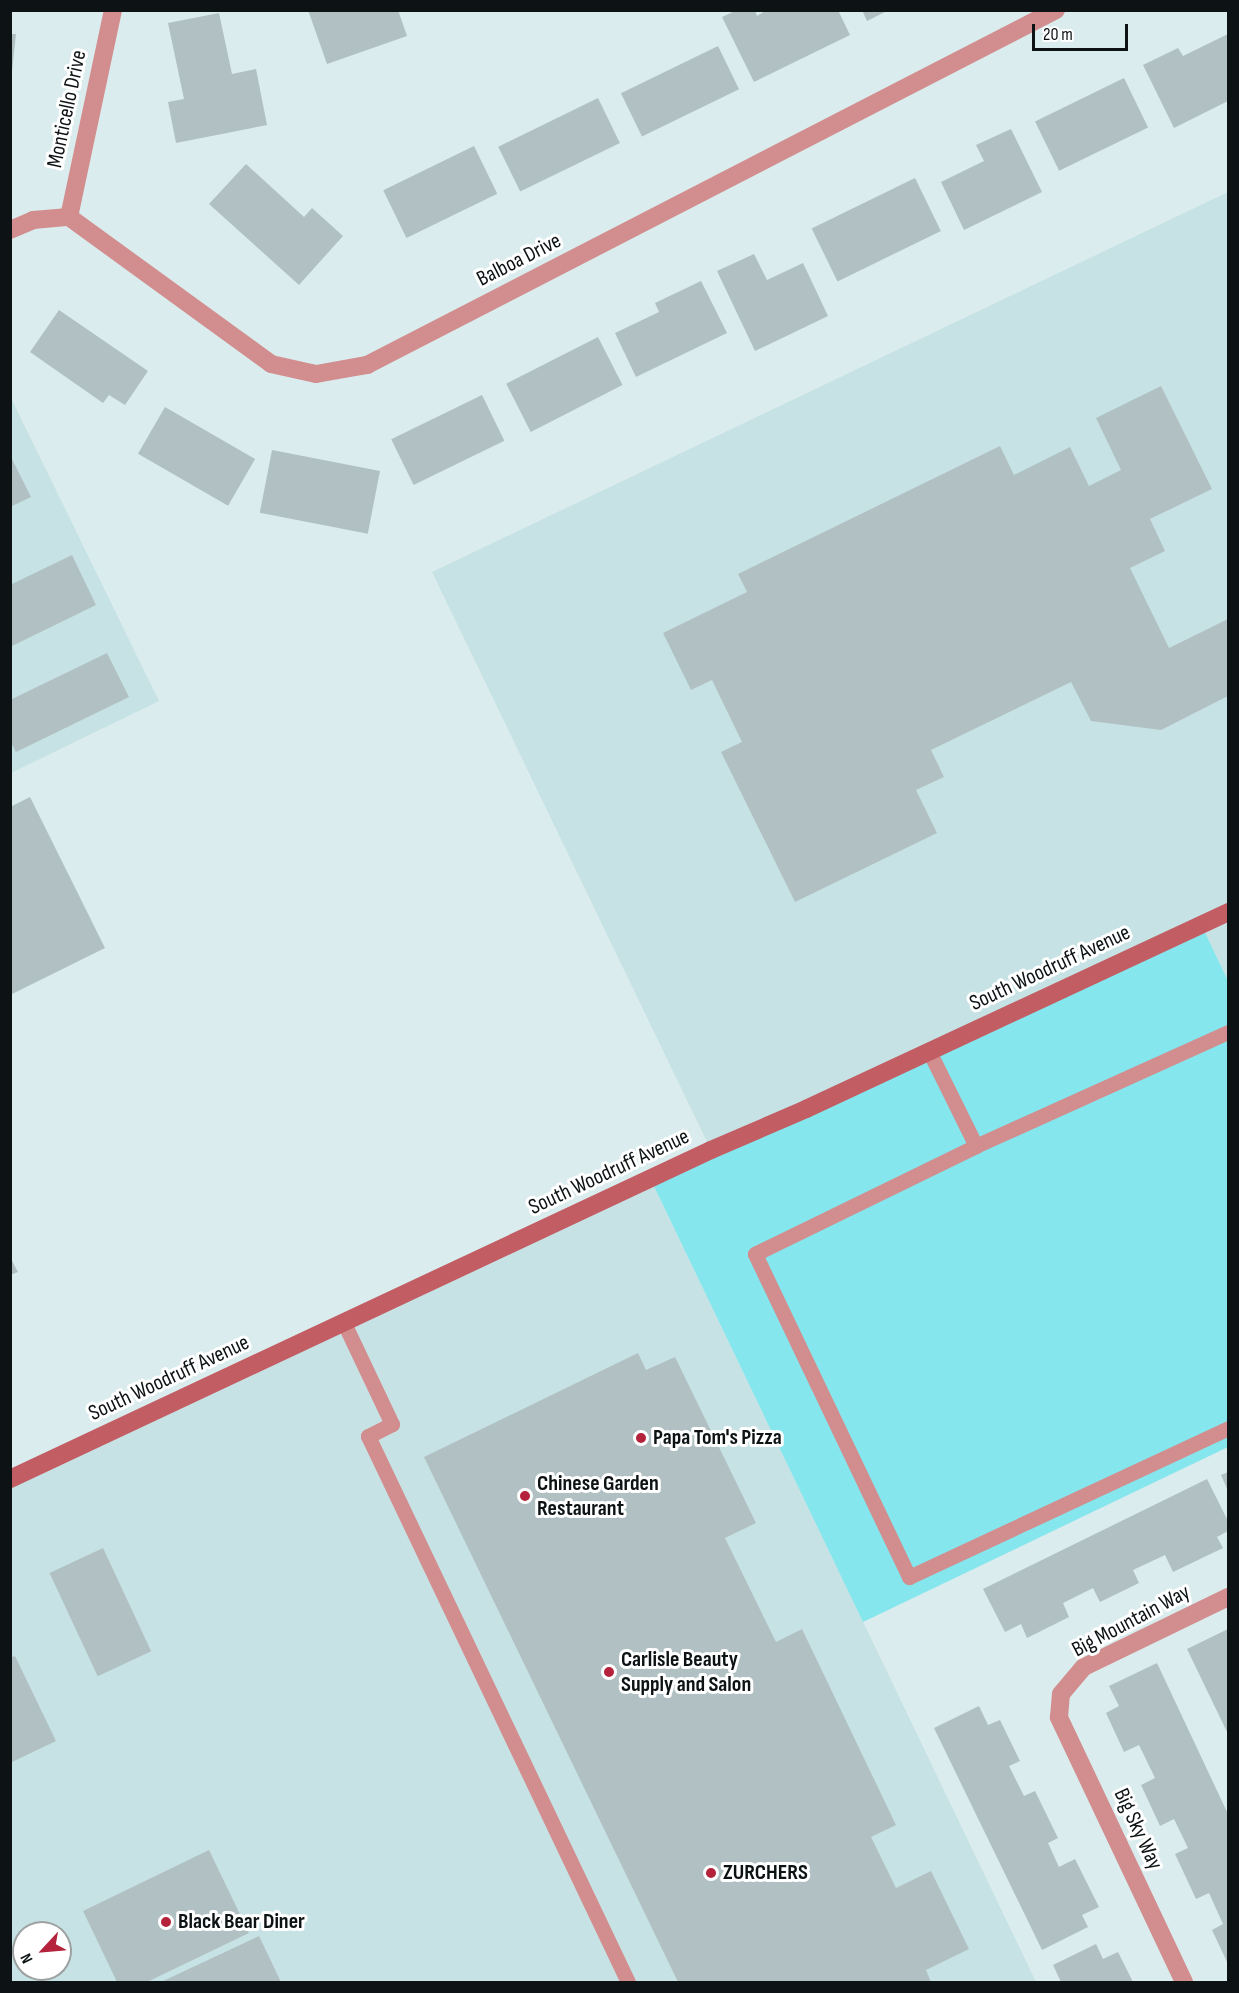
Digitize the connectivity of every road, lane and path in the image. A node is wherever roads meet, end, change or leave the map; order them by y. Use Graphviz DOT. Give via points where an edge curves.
graph roads {
  1 [pos="113,10"];
  2 [pos="1056,10"];
  3 [pos="69,217"];
  4 [pos="10,230"];
  5 [pos="1228,912"];
  6 [pos="1228,1032"];
  7 [pos="929,1051"];
  8 [pos="976,1146"];
  9 [pos="344,1323"];
  10 [pos="1228,1428"];
  11 [pos="10,1479"];
  12 [pos="1228,1597"];
  13 [pos="1061,1694"];
  14 [pos="628,1983"];
  15 [pos="1184,1983"];
  1 -- 3 [label="street, Monticello Drive"];
  2 -- 3 [label="street, Balboa Drive" via="367,365 316,374 271,364"];
  3 -- 4 [label="street" via="33,220"];
  5 -- 7 [label="main road, South Woodruff Avenue"];
  6 -- 8 [label="lane"];
  7 -- 8 [label="lane"];
  7 -- 9 [label="main road, South Woodruff Avenue"];
  8 -- 10 [label="lane" via="755,1254 909,1577"];
  9 -- 11 [label="main road, South Woodruff Avenue"];
  9 -- 14 [label="lane" via="392,1424 368,1436"];
  12 -- 13 [label="street, Big Mountain Way" via="1084,1667"];
  13 -- 15 [label="street, Big Sky Way" via="1059,1718"];
}
